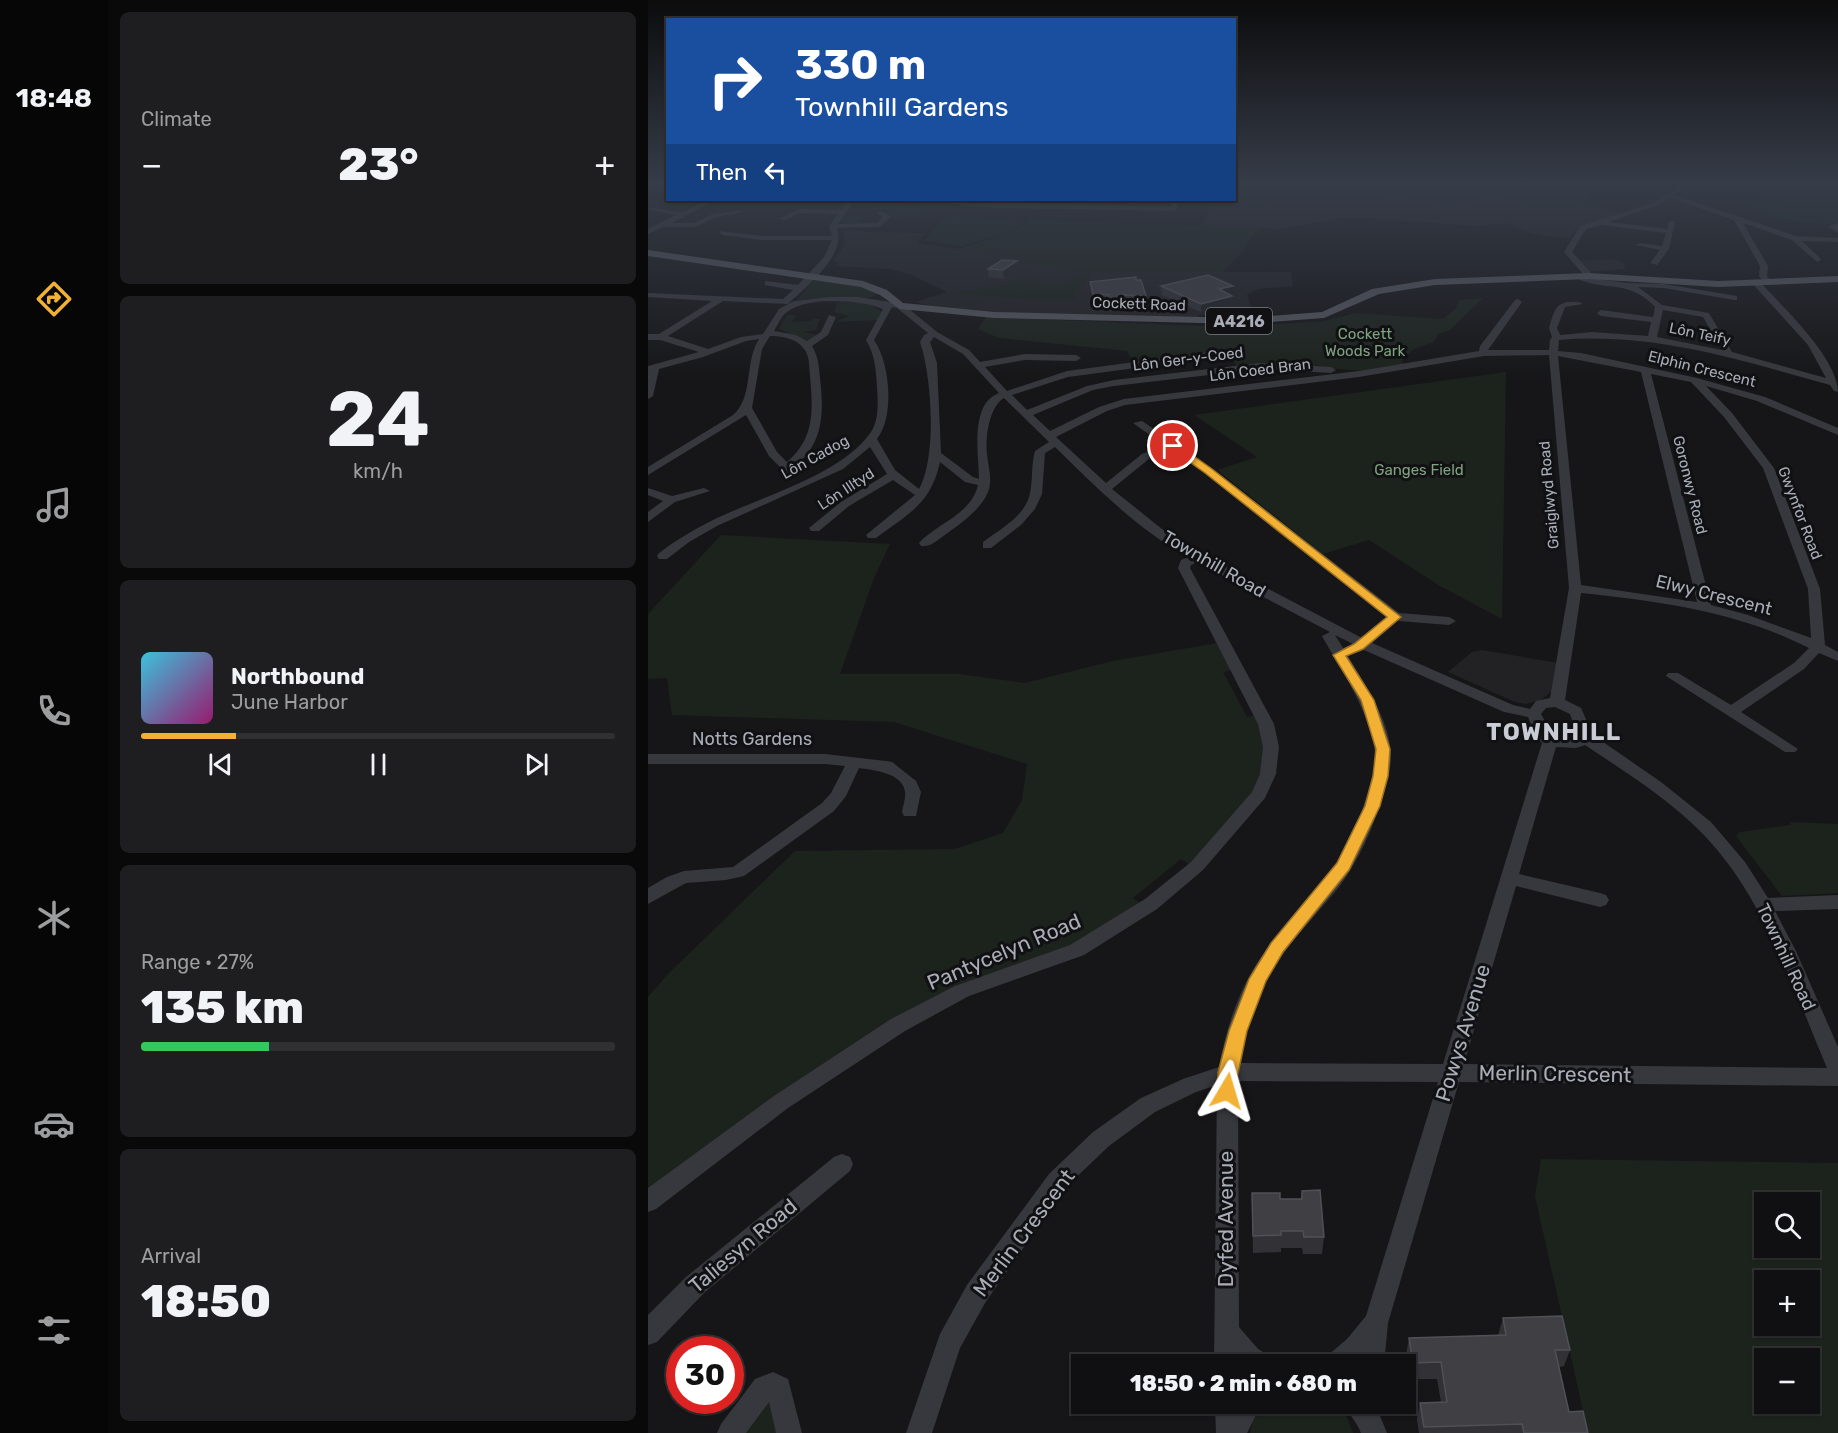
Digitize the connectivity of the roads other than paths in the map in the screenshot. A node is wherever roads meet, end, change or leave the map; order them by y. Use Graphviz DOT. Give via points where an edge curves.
graph roads {
  1 [pos="834,248"];
  2 [pos="1571,248"];
  3 [pos="1658,248"];
  4 [pos="1754,248"];
  5 [pos="1805,248"];
  6 [pos="1665,249"];
  7 [pos="648,253"];
  8 [pos="1817,260"];
  9 [pos="1654,263"];
  10 [pos="811,276"];
  11 [pos="1585,277"];
  12 [pos="1838,279"];
  13 [pos="1768,282"];
  14 [pos="768,283"];
  15 [pos="1756,283"];
  16 [pos="1627,285"];
  17 [pos="799,288"];
  18 [pos="1585,295"];
  19 [pos="650,296"];
  20 [pos="721,298"];
  21 [pos="1734,298"];
  22 [pos="873,302"];
  23 [pos="896,302"];
  24 [pos="1518,302"];
  25 [pos="787,304"];
  26 [pos="1659,307"];
  27 [pos="913,313"];
  28 [pos="1601,313"];
  29 [pos="831,317"];
  30 [pos="1657,320"];
  31 [pos="766,334"];
  32 [pos="934,334"];
  33 [pos="648,337"];
  34 [pos="661,337"];
  35 [pos="1557,338"];
  36 [pos="1652,340"];
  37 [pos="807,345"];
  38 [pos="708,352"];
  39 [pos="1484,353"];
  40 [pos="1553,353"];
  41 [pos="1218,354"];
  42 [pos="1730,356"];
  43 [pos="1076,358"];
  44 [pos="979,365"];
  45 [pos="651,368"];
  46 [pos="1646,369"];
  47 [pos="1359,374"];
  48 [pos="1694,380"];
  49 [pos="1836,387"];
  50 [pos="1005,394"];
  51 [pos="648,396"];
  52 [pos="747,408"];
  53 [pos="1026,414"];
  54 [pos="1138,423"];
  55 [pos="1838,432"];
  56 [pos="872,439"];
  57 [pos="1052,439"];
  58 [pos="1173,446"];
  59 [pos="936,454"];
  60 [pos="786,467"];
  61 [pos="648,472"];
  62 [pos="894,476"];
  63 [pos="802,483"];
  64 [pos="983,483"];
  65 [pos="1104,488"];
  66 [pos="648,491"];
  67 [pos="704,491"];
  68 [pos="922,495"];
  69 [pos="671,500"];
  70 [pos="648,518"];
  71 [pos="815,528"];
  72 [pos="873,536"];
  73 [pos="925,543"];
  74 [pos="987,545"];
  75 [pos="663,556"];
  76 [pos="1196,557"];
  77 [pos="1575,588"];
  78 [pos="1705,607"];
  79 [pos="1395,617"];
  80 [pos="1449,621"];
  81 [pos="1329,636"];
  82 [pos="1363,644"];
  83 [pos="1818,646"];
  84 [pos="1339,655"];
  85 [pos="1838,657"];
  86 [pos="1673,676"];
  87 [pos="1557,702"];
  88 [pos="1731,712"];
  89 [pos="1534,714"];
  90 [pos="1586,738"];
  91 [pos="1550,742"];
  92 [pos="1790,748"];
  93 [pos="648,759"];
  94 [pos="855,761"];
  95 [pos="910,812"];
  96 [pos="1509,878"];
  97 [pos="648,897"];
  98 [pos="1600,900"];
  99 [pos="1838,902"];
  100 [pos="1764,905"];
  101 [pos="1838,1070"];
  102 [pos="1227,1072"];
  103 [pos="1451,1072"];
  104 [pos="1838,1077"];
  105 [pos="842,1164"];
  106 [pos="648,1201"];
  107 [pos="1376,1323"];
  108 [pos="1226,1331"];
  109 [pos="648,1333"];
  110 [pos="1227,1354"];
  111 [pos="1246,1354"];
  112 [pos="1349,1354"];
  113 [pos="1372,1354"];
  114 [pos="1229,1414"];
  115 [pos="1243,1414"];
  116 [pos="730,1433"];
  117 [pos="789,1433"];
  118 [pos="919,1433"];
  119 [pos="1231,1433"];
  1 -- 10 [label="street"];
  2 -- 11 [label="street" via="1568,252"];
  3 -- 6 [label="street"];
  4 -- 13 [label="street" via="1764,266 1762,276"];
  5 -- 8 [label="street"];
  6 -- 9 [label="street"];
  7 -- 10 [label="main road, A4216"];
  10 -- 17 [label="street"];
  10 -- 23 [label="main road, A4216" via="863,284"];
  11 -- 15 [label="main road, Cockett Road / A4216"];
  11 -- 16 [label="street"];
  11 -- 27 [label="main road, Cockett Road / A4216" via="1407,285 1370,293 1324,315 1269,320"];
  12 -- 13 [label="main road, Cockett Road / A4216"];
  13 -- 15 [label="main road, Cockett Road / A4216"];
  14 -- 17 [label="street"];
  15 -- 49 [label="street" via="1812,344"];
  16 -- 21 [label="street"];
  16 -- 26 [label="street" via="1643,292"];
  17 -- 25 [label="street"];
  18 -- 35 [label="street, Graiglwyd Road" via="1577,306 1562,305 1553,328"];
  19 -- 20 [label="street"];
  20 -- 25 [label="street"];
  20 -- 34 [label="street"];
  22 -- 23 [label="street"];
  22 -- 25 [label="street" via="822,300"];
  22 -- 56 [label="street, Lôn Cadog" via="888,308 873,327 870,340 881,359 884,405"];
  23 -- 27 [label="main road, Cockett Road / A4216"];
  24 -- 39 [label="street" via="1483,348"];
  25 -- 31 [label="street"];
  26 -- 30 [label="street"];
  26 -- 42 [label="street" via="1706,315"];
  27 -- 32 [label="street, Townhill Road"];
  28 -- 30 [label="street"];
  29 -- 37 [label="street" via="821,338"];
  30 -- 36 [label="street"];
  31 -- 37 [label="street" via="787,334"];
  31 -- 38 [label="street"];
  31 -- 52 [label="street" via="757,349"];
  32 -- 44 [label="street, Townhill Road" via="966,352"];
  32 -- 59 [label="street" via="925,342 932,363"];
  33 -- 34 [label="street"];
  34 -- 38 [label="street"];
  35 -- 36 [label="street, Lôn Teify" via="1615,336"];
  35 -- 40 [label="street, Graiglwyd Road"];
  36 -- 42 [label="street, Lôn Teify"];
  37 -- 60 [label="street" via="813,357 819,416 813,440"];
  38 -- 45 [label="street"];
  39 -- 40 [label="street, Lôn Coed Bran"];
  39 -- 47 [label="street, Lôn Coed Bran"];
  40 -- 46 [label="street, Elphin Crescent"];
  40 -- 77 [label="street, Graiglwyd Road"];
  41 -- 50 [label="street" via="1067,374"];
  42 -- 49 [label="street, Lôn Teify"];
  43 -- 44 [label="street" via="1025,357"];
  44 -- 50 [label="street, Townhill Road"];
  45 -- 51 [label="street"];
  46 -- 48 [label="street, Elphin Crescent"];
  46 -- 78 [label="street, Goronwy Road"];
  47 -- 53 [label="street, Lôn Ger-y-Coed" via="1261,366 1114,383 1090,388"];
  47 -- 57 [label="street, Lôn Coed Bran" via="1124,402 1103,409"];
  48 -- 55 [label="street, Elphin Crescent" via="1761,399"];
  48 -- 83 [label="street, Gwynfor Road" via="1728,415 1768,468 1814,590"];
  50 -- 53 [label="street, Townhill Road"];
  50 -- 64 [label="street" via="987,409 981,453 985,463"];
  52 -- 60 [label="street" via="773,454"];
  52 -- 61 [label="street"];
  53 -- 57 [label="street, Townhill Road"];
  54 -- 58 [label="street"];
  56 -- 62 [label="street" via="877,454"];
  56 -- 63 [label="street, Lôn Cadog" via="850,458"];
  57 -- 65 [label="street, Townhill Road"];
  57 -- 74 [label="street" via="1040,451 1035,465 1036,494 1032,506"];
  58 -- 65 [label="street" via="1147,454 1114,485"];
  58 -- 79 [label="street"];
  59 -- 64 [label="street" via="969,480"];
  59 -- 68 [label="street" via="931,478"];
  60 -- 63 [label="street"];
  62 -- 68 [label="street"];
  62 -- 71 [label="street, Lôn Illtyd" via="845,504"];
  63 -- 75 [label="street, Lôn Cadog" via="676,542"];
  64 -- 73 [label="street" via="975,503"];
  65 -- 76 [label="street, Townhill Road" via="1173,544"];
  66 -- 69 [label="street"];
  67 -- 69 [label="street"];
  68 -- 72 [label="street"];
  69 -- 70 [label="street"];
  76 -- 82 [label="street, Townhill Road"];
  76 -- 106 [label="street, Pantycelyn Road" via="1184,567 1266,724 1271,747 1268,774 1246,811 1197,866 1151,904 1077,950 962,991 897,1025 772,1108"];
  77 -- 78 [label="street, Elwy Crescent" via="1639,594"];
  77 -- 87 [label="street, Graiglwyd Road"];
  78 -- 83 [label="street, Elwy Crescent"];
  79 -- 80 [label="street"];
  79 -- 82 [label="street"];
  81 -- 84 [label="street, Dyfed Avenue"];
  82 -- 84 [label="street"];
  82 -- 89 [label="street, Townhill Road" via="1509,709"];
  83 -- 85 [label="street, Elwy Crescent"];
  83 -- 88 [label="street" via="1799,666"];
  84 -- 102 [label="street, Dyfed Avenue" via="1367,700 1383,749 1372,806 1343,866 1257,979"];
  86 -- 88 [label="street"];
  87 -- 89 [label="street" via="1541,704"];
  87 -- 90 [label="street" via="1576,711"];
  88 -- 92 [label="street"];
  89 -- 91 [label="street"];
  90 -- 91 [label="street" via="1576,743"];
  90 -- 100 [label="street, Townhill Road" via="1664,791 1718,840"];
  91 -- 96 [label="street, Powys Avenue"];
  93 -- 94 [label="street, Notts Gardens"];
  94 -- 95 [label="street, Notts Gardens" via="886,766 908,781 913,792"];
  94 -- 97 [label="street" via="838,796 828,807 738,872 688,876"];
  96 -- 98 [label="street"];
  96 -- 103 [label="street, Powys Avenue"];
  99 -- 100 [label="street"];
  100 -- 101 [label="street, Townhill Road"];
  102 -- 103 [label="street, Merlin Crescent"];
  102 -- 108 [label="street, Dyfed Avenue"];
  102 -- 118 [label="street, Merlin Crescent" via="1148,1105 1101,1139 1057,1181 976,1294 948,1343"];
  103 -- 104 [label="street, Merlin Crescent"];
  103 -- 107 [label="street, Powys Avenue"];
  105 -- 109 [label="street, Taliesyn Road" via="695,1285"];
  107 -- 112 [label="street, Powys Avenue"];
  107 -- 113 [label="street, Powys Avenue"];
  108 -- 110 [label="street, Dyfed Avenue"];
  108 -- 111 [label="street"];
  114 -- 119 [label="street"];
  115 -- 119 [label="street"];
  116 -- 117 [label="street" via="764,1388 773,1385 779,1388"];
}
